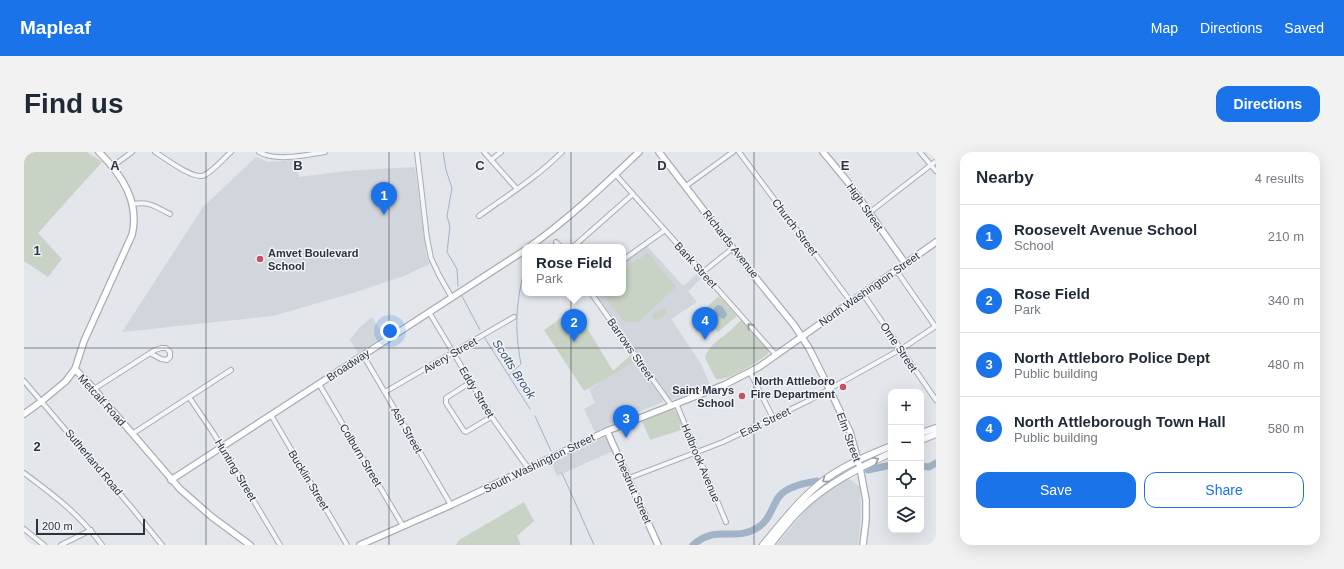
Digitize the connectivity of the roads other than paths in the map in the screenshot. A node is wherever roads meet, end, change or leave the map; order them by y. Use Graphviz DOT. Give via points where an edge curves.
graph roads {
  1 [pos="100,152"];
  2 [pos="132,152"];
  3 [pos="155,152"];
  4 [pos="230,152"];
  5 [pos="259,152"];
  6 [pos="325,152"];
  7 [pos="417,152"];
  8 [pos="484,152"];
  9 [pos="501,152"];
  10 [pos="562,152"];
  11 [pos="639,152"];
  12 [pos="659,152"];
  13 [pos="733,152"];
  14 [pos="739,152"];
  15 [pos="823,152"];
  16 [pos="920,152"];
  17 [pos="298,154"];
  18 [pos="490,160"];
  19 [pos="936,161"];
  20 [pos="931,165"];
  21 [pos="113,166"];
  22 [pos="936,171"];
  23 [pos="616,175"];
  24 [pos="686,186"];
  25 [pos="517,189"];
  26 [pos="633,194"];
  27 [pos="133,204"];
  28 [pos="869,213"];
  29 [pos="170,214"];
  30 [pos="479,216"];
  31 [pos="665,230"];
  32 [pos="936,242"];
  33 [pos="533,244"];
  34 [pos="576,244"];
  35 [pos="734,248"];
  36 [pos="522,252"];
  37 [pos="626,258"];
  38 [pos="905,263"];
  39 [pos="896,270"];
  40 [pos="703,272"];
  41 [pos="863,294"];
  42 [pos="593,296"];
  43 [pos="452,298"];
  44 [pos="851,302"];
  45 [pos="429,312"];
  46 [pos="514,317"];
  47 [pos="936,326"];
  48 [pos="802,337"];
  49 [pos="901,349"];
  50 [pos="150,353"];
  51 [pos="453,353"];
  52 [pos="363,355"];
  53 [pos="776,355"];
  54 [pos="75,369"];
  55 [pos="231,370"];
  56 [pos="750,372"];
  57 [pos="24,381"];
  58 [pos="471,382"];
  59 [pos="319,384"];
  60 [pos="94,389"];
  61 [pos="830,389"];
  62 [pos="385,392"];
  63 [pos="190,397"];
  64 [pos="936,400"];
  65 [pos="42,401"];
  66 [pos="674,404"];
  67 [pos="24,414"];
  68 [pos="271,415"];
  69 [pos="491,417"];
  70 [pos="773,418"];
  71 [pos="936,428"];
  72 [pos="607,431"];
  73 [pos="924,432"];
  74 [pos="132,434"];
  75 [pos="936,434"];
  76 [pos="924,439"];
  77 [pos="222,446"];
  78 [pos="888,447"];
  79 [pos="697,452"];
  80 [pos="888,454"];
  81 [pos="858,461"];
  82 [pos="528,468"];
  83 [pos="860,468"];
  84 [pos="24,473"];
  85 [pos="628,478"];
  86 [pos="171,480"];
  87 [pos="451,505"];
  88 [pos="726,522"];
  89 [pos="403,526"];
  90 [pos="24,529"];
  91 [pos="91,530"];
  92 [pos="44,545"];
  93 [pos="61,545"];
  94 [pos="102,545"];
  95 [pos="162,545"];
  96 [pos="250,545"];
  97 [pos="280,545"];
  98 [pos="347,545"];
  99 [pos="360,545"];
  100 [pos="658,545"];
  101 [pos="763,545"];
  102 [pos="770,545"];
  103 [pos="862,545"];
  1 -- 21 [label="street, Metcalf Road"];
  2 -- 21 [label="street"];
  3 -- 4 [label="street" via="192,175 200,177"];
  5 -- 17 [label="street" via="274,157"];
  6 -- 17 [label="street"];
  7 -- 43 [label="street" via="431,258"];
  8 -- 18 [label="street"];
  9 -- 18 [label="street"];
  10 -- 25 [label="street"];
  11 -- 23 [label="street"];
  12 -- 24 [label="street, Richards Avenue"];
  13 -- 24 [label="street"];
  14 -- 44 [label="street, Church Street"];
  15 -- 28 [label="street, High Street"];
  16 -- 20 [label="street"];
  18 -- 25 [label="street"];
  19 -- 20 [label="street"];
  20 -- 22 [label="street"];
  20 -- 28 [label="street"];
  21 -- 27 [label="street, Metcalf Road"];
  23 -- 26 [label="street, Bank Street"];
  23 -- 33 [label="street" via="567,219"];
  24 -- 35 [label="street, Richards Avenue"];
  25 -- 30 [label="street"];
  26 -- 31 [label="street, Bank Street"];
  26 -- 34 [label="street"];
  27 -- 29 [label="street" via="145,202"];
  27 -- 54 [label="street, Metcalf Road" via="132,236 84,341"];
  28 -- 38 [label="street, High Street"];
  31 -- 37 [label="street"];
  31 -- 40 [label="street, Bank Street"];
  32 -- 38 [label="street, North Washington Street"];
  35 -- 40 [label="street"];
  35 -- 48 [label="street, Richards Avenue"];
  36 -- 43 [label="street, Broadway"];
  38 -- 39 [label="street, North Washington Street"];
  39 -- 41 [label="street, North Washington Street"];
  39 -- 47 [label="street"];
  53 -- 40 [label="street, Bank Street, one-way"];
  41 -- 44 [label="street, North Washington Street"];
  41 -- 49 [label="street, Orne Street"];
  42 -- 66 [label="street, Barrows Street"];
  43 -- 45 [label="street, Broadway"];
  44 -- 48 [label="street, North Washington Street"];
  45 -- 51 [label="street, Eddy Street"];
  45 -- 52 [label="street, Broadway"];
  46 -- 51 [label="street, Avery Street"];
  47 -- 49 [label="street, East Street"];
  48 -- 53 [label="street, South Washington Street"];
  48 -- 61 [label="street, Elm Street"];
  49 -- 61 [label="street, East Street"];
  49 -- 64 [label="street, Orne Street"];
  50 -- 50 [label="street" via="166,348 170,352 170,357 167,360 161,359"];
  50 -- 60 [label="street"];
  51 -- 58 [label="street, Eddy Street"];
  51 -- 62 [label="street, Avery Street"];
  52 -- 59 [label="street, Broadway"];
  52 -- 62 [label="street, Ash Street"];
  53 -- 56 [label="street, South Washington Street"];
  54 -- 60 [label="street, Metcalf Road"];
  54 -- 65 [label="street"];
  55 -- 63 [label="street"];
  56 -- 66 [label="street, South Washington Street"];
  56 -- 70 [label="street"];
  57 -- 65 [label="street, Sutherland Road"];
  58 -- 69 [label="street, Eddy Street"];
  58 -- 69 [label="street" via="446,398 446,403 466,432"];
  59 -- 68 [label="street, Broadway"];
  59 -- 89 [label="street, Colburn Street"];
  60 -- 74 [label="street, Metcalf Road"];
  61 -- 70 [label="street, East Street"];
  61 -- 81 [label="street, Elm Street" via="850,432"];
  62 -- 87 [label="street, Ash Street"];
  63 -- 74 [label="street"];
  63 -- 77 [label="street, Hunting Street"];
  65 -- 67 [label="street"];
  65 -- 95 [label="street, Sutherland Road"];
  66 -- 72 [label="street, South Washington Street"];
  66 -- 79 [label="street, Holbrook Avenue"];
  68 -- 77 [label="street, Broadway"];
  68 -- 98 [label="street, Bucklin Street"];
  69 -- 82 [label="street, Eddy Street"];
  70 -- 79 [label="street, East Street"];
  71 -- 73 [label="main road"];
  72 -- 82 [label="street, South Washington Street"];
  72 -- 85 [label="street, Chestnut Street"];
  74 -- 86 [label="street, Metcalf Road"];
  75 -- 76 [label="main road"];
  77 -- 86 [label="street, Broadway"];
  77 -- 97 [label="street, Hunting Street"];
  78 -- 81 [label="main road"];
  79 -- 85 [label="street, East Street"];
  79 -- 88 [label="street, Holbrook Avenue"];
  83 -- 80 [label="main road, one-way"];
  81 -- 83 [label="street, Elm Street"];
  81 -- 101 [label="main road, one-way" via="828,477 809,493"];
  82 -- 87 [label="street, South Washington Street"];
  83 -- 102 [label="main road" via="832,483 810,501"];
  83 -- 103 [label="street, Elm Street" via="866,500"];
  84 -- 91 [label="street" via="75,513"];
  85 -- 100 [label="street, Chestnut Street"];
  86 -- 96 [label="street, Metcalf Road" via="212,517"];
  87 -- 89 [label="street, South Washington Street"];
  89 -- 99 [label="street, South Washington Street"];
  90 -- 92 [label="street"];
  91 -- 93 [label="street"];
  91 -- 94 [label="street"];
}
